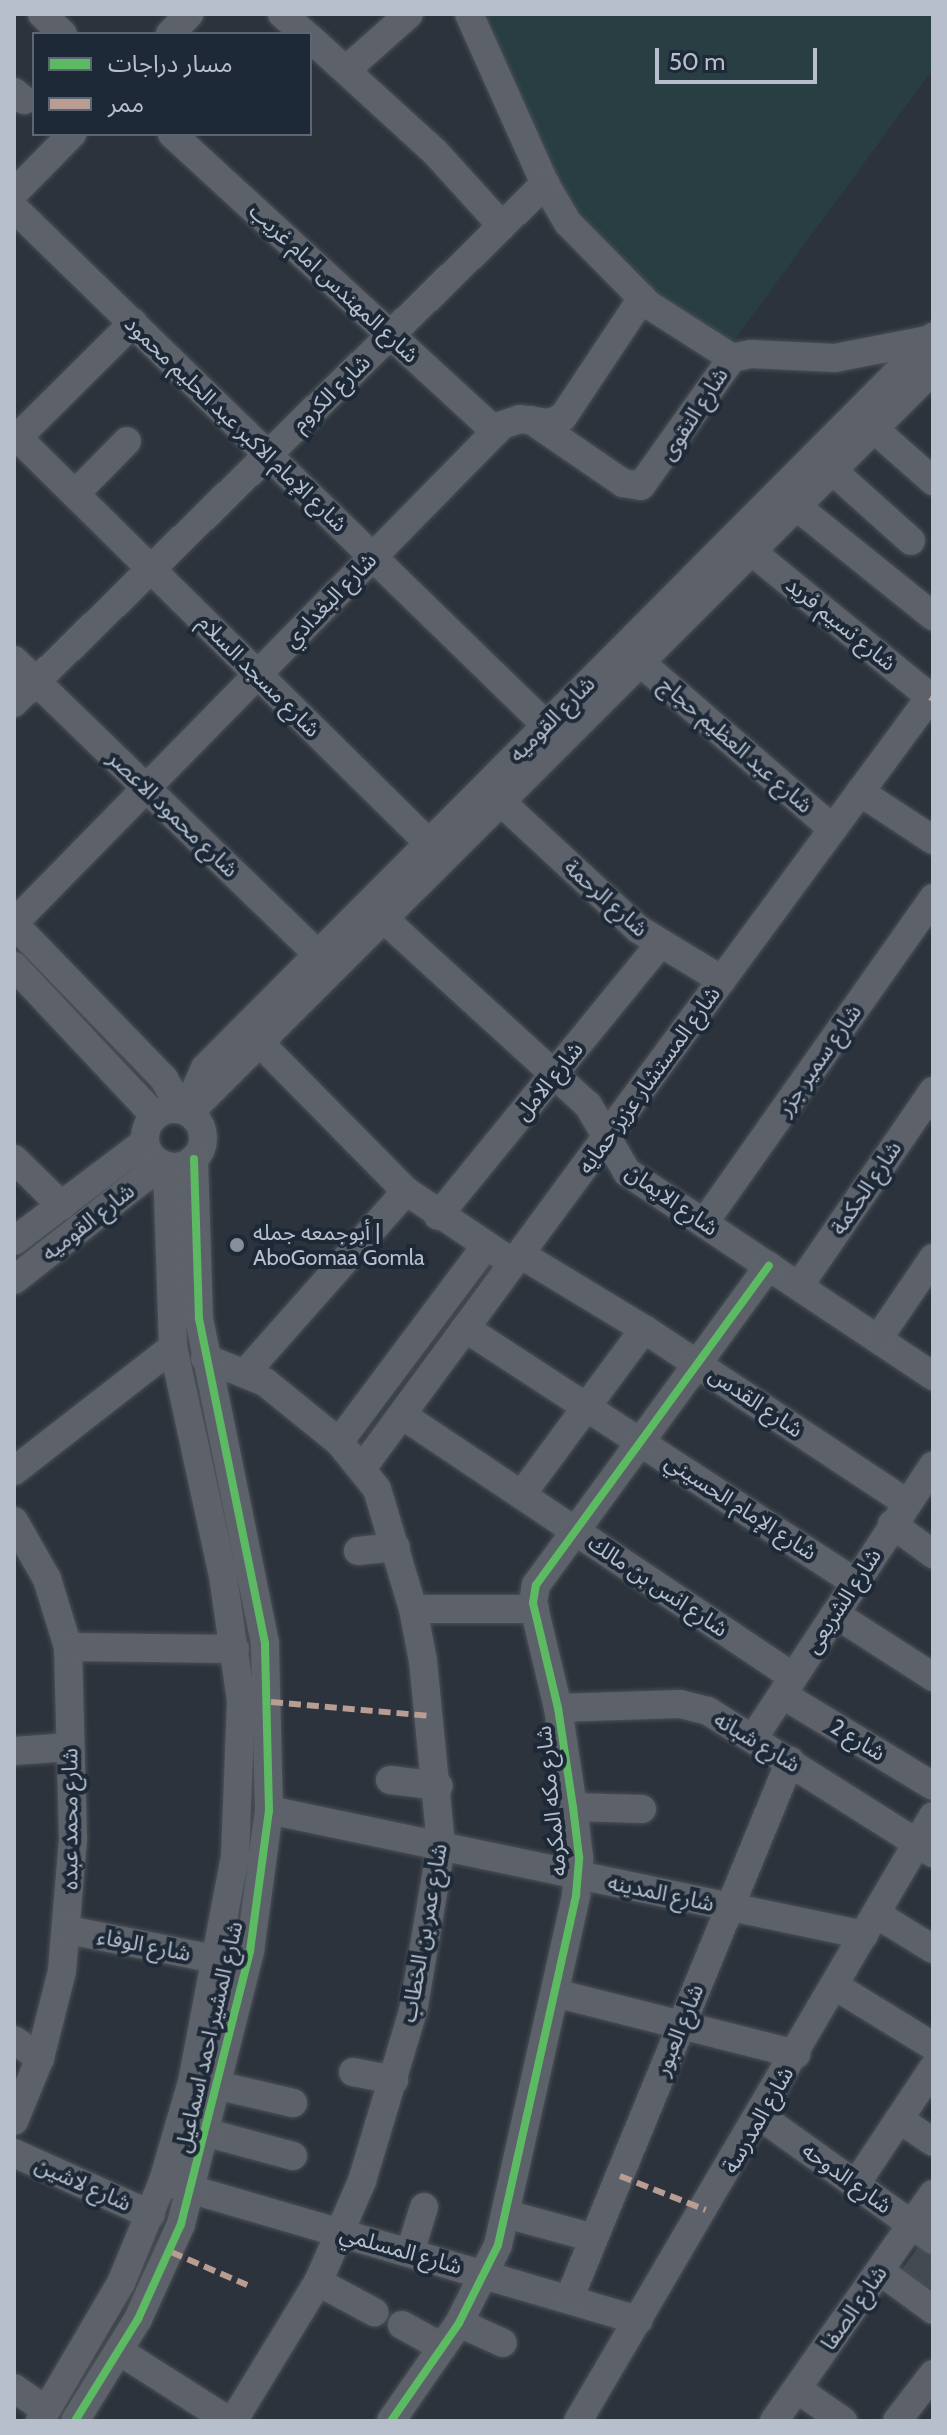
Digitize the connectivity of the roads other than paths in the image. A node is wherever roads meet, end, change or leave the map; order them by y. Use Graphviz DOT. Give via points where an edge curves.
graph roads {
  1 [pos="42,14"];
  2 [pos="189,14"];
  3 [pos="282,14"];
  4 [pos="409,14"];
  5 [pos="469,14"];
  6 [pos="61,32"];
  7 [pos="172,32"];
  8 [pos="303,32"];
  9 [pos="312,40"];
  10 [pos="346,70"];
  11 [pos="70,136"];
  12 [pos="174,136"];
  13 [pos="545,184"];
  14 [pos="14,193"];
  15 [pos="14,208"];
  16 [pos="502,226"];
  17 [pos="642,298"];
  18 [pos="133,323"];
  19 [pos="390,335"];
  20 [pos="932,337"];
  21 [pos="732,358"];
  22 [pos="933,370"];
  23 [pos="529,419"];
  24 [pos="874,429"];
  25 [pos="496,432"];
  26 [pos="15,437"];
  27 [pos="127,441"];
  28 [pos="268,455"];
  29 [pos="832,470"];
  30 [pos="933,481"];
  31 [pos="75,494"];
  32 [pos="796,506"];
  33 [pos="911,541"];
  34 [pos="751,551"];
  35 [pos="373,557"];
  36 [pos="151,569"];
  37 [pos="933,616"];
  38 [pos="14,660"];
  39 [pos="640,662"];
  40 [pos="258,674"];
  41 [pos="36,681"];
  42 [pos="931,695"];
  43 [pos="14,703"];
  44 [pos="554,733"];
  45 [pos="146,788"];
  46 [pos="860,792"];
  47 [pos="500,801"];
  48 [pos="833,829"];
  49 [pos="933,840"];
  50 [pos="436,850"];
  51 [pos="933,898"];
  52 [pos="383,918"];
  53 [pos="14,923"];
  54 [pos="659,945"];
  55 [pos="325,961"];
  56 [pos="14,966"];
  57 [pos="722,980"];
  58 [pos="259,1042"];
  59 [pos="554,1076"];
  60 [pos="933,1091"];
  61 [pos="169,1132"];
  62 [pos="605,1140"];
  63 [pos="14,1159"];
  64 [pos="194,1159"];
  65 [pos="406,1191"];
  66 [pos="62,1206"];
  67 [pos="438,1216"];
  68 [pos="704,1223"];
  69 [pos="14,1241"];
  70 [pos="485,1247"];
  71 [pos="933,1258"];
  72 [pos="516,1259"];
  73 [pos="769,1266"];
  74 [pos="14,1280"];
  75 [pos="799,1286"];
  76 [pos="465,1328"];
  77 [pos="644,1329"];
  78 [pos="878,1339"];
  79 [pos="173,1347"];
  80 [pos="205,1358"];
  81 [pos="698,1364"];
  82 [pos="247,1371"];
  83 [pos="933,1376"];
  84 [pos="587,1408"];
  85 [pos="402,1415"];
  86 [pos="339,1442"];
  87 [pos="640,1442"];
  88 [pos="933,1466"];
  89 [pos="363,1467"];
  90 [pos="14,1471"];
  91 [pos="522,1494"];
  92 [pos="900,1514"];
  93 [pos="14,1521"];
  94 [pos="575,1530"];
  95 [pos="396,1547"];
  96 [pos="358,1551"];
  97 [pos="933,1554"];
  98 [pos="855,1582"];
  99 [pos="413,1609"];
  100 [pos="535,1609"];
  101 [pos="835,1614"];
  102 [pos="68,1647"];
  103 [pos="235,1649"];
  104 [pos="933,1677"];
  105 [pos="788,1686"];
  106 [pos="558,1708"];
  107 [pos="754,1737"];
  108 [pos="70,1747"];
  109 [pos="14,1751"];
  110 [pos="790,1761"];
  111 [pos="390,1780"];
  112 [pos="439,1786"];
  113 [pos="933,1786"];
  114 [pos="573,1807"];
  115 [pos="642,1809"];
  116 [pos="269,1810"];
  117 [pos="933,1816"];
  118 [pos="441,1846"];
  119 [pos="925,1848"];
  120 [pos="579,1876"];
  121 [pos="729,1907"];
  122 [pos="870,1924"];
  123 [pos="68,1930"];
  124 [pos="933,1949"];
  125 [pos="219,1960"];
  126 [pos="835,1986"];
  127 [pos="555,1993"];
  128 [pos="681,2025"];
  129 [pos="14,2040"];
  130 [pos="933,2046"];
  131 [pos="796,2054"];
  132 [pos="40,2058"];
  133 [pos="933,2068"];
  134 [pos="353,2072"];
  135 [pos="394,2080"];
  136 [pos="220,2086"];
  137 [pos="293,2103"];
  138 [pos="760,2116"];
  139 [pos="899,2119"];
  140 [pos="14,2121"];
  141 [pos="208,2133"];
  142 [pos="933,2142"];
  143 [pos="14,2153"];
  144 [pos="293,2156"];
  145 [pos="163,2181"];
  146 [pos="856,2184"];
  147 [pos="191,2190"];
  148 [pos="933,2194"];
  149 [pos="424,2207"];
  150 [pos="506,2214"];
  151 [pos="151,2215"];
  152 [pos="342,2232"];
  153 [pos="922,2233"];
  154 [pos="594,2238"];
  155 [pos="410,2252"];
  156 [pos="880,2271"];
  157 [pos="486,2275"];
  158 [pos="318,2282"];
  159 [pos="569,2299"];
  160 [pos="933,2310"];
  161 [pos="374,2312"];
  162 [pos="639,2320"];
  163 [pos="459,2323"];
  164 [pos="402,2325"];
  165 [pos="503,2343"];
  166 [pos="442,2347"];
  167 [pos="84,2349"];
  168 [pos="114,2358"];
  169 [pos="933,2374"];
  170 [pos="14,2388"];
  171 [pos="797,2389"];
  172 [pos="43,2416"];
  173 [pos="75,2421"];
  174 [pos="231,2421"];
  175 [pos="391,2421"];
  176 [pos="578,2421"];
  177 [pos="774,2421"];
  178 [pos="843,2421"];
  179 [pos="897,2421"];
  1 -- 6 [label="street"];
  2 -- 7 [label="street"];
  3 -- 8 [label="street"];
  4 -- 10 [label="street"];
  5 -- 13 [label="street"];
  9 -- 10 [label="street"];
  10 -- 16 [label="street" via="435,152"];
  11 -- 14 [label="street"];
  12 -- 19 [label="street, شارع المهندس امام غريب"];
  13 -- 16 [label="street, شارع الكروم"];
  13 -- 17 [label="street" via="568,223"];
  15 -- 18 [label="street, شارع الإمام الاكبر عبد الحليم محمود"];
  16 -- 19 [label="street, شارع الكروم"];
  17 -- 21 [label="street" via="688,334"];
  17 -- 23 [label="street, شارع البغدادي" via="563,417 550,423"];
  18 -- 26 [label="street"];
  18 -- 28 [label="street, شارع الإمام الاكبر عبد الحليم محمود"];
  19 -- 25 [label="street, شارع المهندس امام غريب"];
  19 -- 28 [label="street, شارع الكروم"];
  20 -- 21 [label="street, شارع التقوى" via="860,356"];
  20 -- 44 [label="street, شارع القوميه"];
  21 -- 23 [label="street, شارع التقوى" via="641,486 623,483"];
  22 -- 24 [label="street, شارع القوميه"];
  23 -- 25 [label="street, شارع البغدادي" via="511,420"];
  24 -- 29 [label="street, شارع القوميه"];
  24 -- 30 [label="street"];
  25 -- 35 [label="street, شارع البغدادي"];
  26 -- 31 [label="street, شارع مسجد السلام"];
  27 -- 31 [label="street"];
  28 -- 35 [label="street, شارع الإمام الاكبر عبد الحليم محمود"];
  28 -- 36 [label="street, شارع الكروم"];
  29 -- 32 [label="street, شارع القوميه"];
  29 -- 33 [label="street"];
  31 -- 36 [label="street, شارع مسجد السلام"];
  32 -- 34 [label="street, شارع القوميه"];
  32 -- 37 [label="street"];
  34 -- 39 [label="street, شارع القوميه"];
  34 -- 42 [label="street, شارع نسيم فريد"];
  35 -- 40 [label="street, شارع البغدادي"];
  35 -- 44 [label="street, شارع الإمام الاكبر عبد الحليم محمود"];
  36 -- 40 [label="street, شارع مسجد السلام"];
  36 -- 41 [label="street, شارع الكروم"];
  38 -- 41 [label="street, شارع محمود الاعصر"];
  39 -- 44 [label="street, شارع القوميه"];
  39 -- 48 [label="street, شارع عبد العظيم حجاج"];
  40 -- 45 [label="street, شارع البغدادي"];
  40 -- 50 [label="street, شارع مسجد السلام"];
  41 -- 43 [label="street, شارع الكروم"];
  41 -- 45 [label="street, شارع محمود الاعصر"];
  42 -- 46 [label="street, شارع المستشار عزيز حمايه"];
  44 -- 47 [label="street, شارع القوميه"];
  44 -- 50 [label="street, شارع القوميه"];
  45 -- 53 [label="street, شارع البغدادي"];
  45 -- 55 [label="street, شارع محمود الاعصر"];
  46 -- 48 [label="street, شارع المستشار عزيز حمايه"];
  46 -- 49 [label="street"];
  47 -- 50 [label="street, شارع القوميه"];
  47 -- 54 [label="street, شارع الرحمة"];
  48 -- 57 [label="street, شارع المستشار عزيز حمايه"];
  50 -- 52 [label="street, شارع القوميه"];
  50 -- 55 [label="street, شارع القوميه"];
  51 -- 68 [label="street, شارع سمير جزر"];
  52 -- 55 [label="street, شارع القوميه"];
  52 -- 59 [label="street, شارع الايمان"];
  53 -- 61 [label="street, شارع المشير احمد اسماعيل" via="164,1079"];
  54 -- 57 [label="street, شارع الرحمة"];
  54 -- 59 [label="street, شارع الامل"];
  55 -- 58 [label="street, شارع القوميه"];
  55 -- 61 [label="street, شارع القوميه" via="205,1068"];
  56 -- 61 [label="street"];
  57 -- 62 [label="street, شارع المستشار عزيز حمايه"];
  58 -- 61 [label="street, شارع القوميه"];
  58 -- 65 [label="street, شارع القدس"];
  59 -- 62 [label="street, شارع الايمان" via="598,1115"];
  59 -- 67 [label="street, شارع الامل"];
  60 -- 75 [label="street, شارع الحكمة"];
  61 -- 64 [label="street"];
  61 -- 64 [label="street, شارع المشير احمد اسماعيل" via="203,1131"];
  61 -- 66 [label="street, شارع القوميه"];
  61 -- 74 [label="street, شارع القوميه"];
  61 -- 79 [label="street, شارع المشير احمد اسماعيل"];
  62 -- 68 [label="street, شارع الايمان" via="627,1172"];
  62 -- 72 [label="street, شارع المستشار عزيز حمايه"];
  63 -- 66 [label="street"];
  64 -- 80 [label="street, شارع المشير احمد اسماعيل"];
  65 -- 67 [label="street, شارع القدس"];
  65 -- 82 [label="street"];
  66 -- 69 [label="street, شارع القوميه"];
  67 -- 70 [label="street, شارع القدس"];
  68 -- 73 [label="street, شارع الايمان"];
  70 -- 72 [label="street, شارع القدس"];
  70 -- 86 [label="street"];
  71 -- 78 [label="street"];
  72 -- 76 [label="street, شارع المستشار عزيز حمايه"];
  72 -- 77 [label="street, شارع القدس"];
  73 -- 75 [label="street, شارع الايمان"];
  73 -- 81 [label="street, شارع مكه المكرمه"];
  75 -- 78 [label="street, شارع الايمان"];
  76 -- 84 [label="street, شارع الإمام الحسيني"];
  76 -- 85 [label="street, شارع المستشار عزيز حمايه"];
  77 -- 81 [label="street, شارع القدس"];
  77 -- 84 [label="street"];
  78 -- 83 [label="street, شارع الايمان"];
  79 -- 90 [label="street"];
  79 -- 103 [label="street, شارع المشير احمد اسماعيل"];
  80 -- 82 [label="street, شارع عمر بن الخطاب"];
  80 -- 116 [label="street, شارع المشير احمد اسماعيل" via="265,1643"];
  81 -- 87 [label="street, شارع مكه المكرمه"];
  81 -- 92 [label="street, شارع القدس"];
  82 -- 86 [label="street, شارع عمر بن الخطاب"];
  84 -- 87 [label="street, شارع الإمام الحسيني"];
  84 -- 91 [label="street"];
  85 -- 89 [label="street, شارع المستشار عزيز حمايه"];
  85 -- 91 [label="street, شارع انس بن مالك"];
  86 -- 89 [label="street, شارع عمر بن الخطاب"];
  87 -- 94 [label="street, شارع مكه المكرمه"];
  87 -- 98 [label="street, شارع الإمام الحسيني"];
  88 -- 92 [label="street, شارع الشريعى"];
  89 -- 95 [label="street, شارع عمر بن الخطاب" via="377,1489"];
  91 -- 94 [label="street, شارع انس بن مالك"];
  92 -- 97 [label="street, شارع القدس"];
  92 -- 98 [label="street, شارع الشريعى"];
  93 -- 102 [label="street, شارع محمد عبده" via="47,1579"];
  94 -- 100 [label="street, شارع مكه المكرمه" via="536,1585"];
  94 -- 105 [label="street, شارع انس بن مالك"];
  95 -- 96 [label="street"];
  95 -- 99 [label="street, شارع عمر بن الخطاب"];
  98 -- 101 [label="street, شارع الشريعى"];
  99 -- 100 [label="street"];
  99 -- 112 [label="street, شارع عمر بن الخطاب"];
  100 -- 106 [label="street, شارع مكه المكرمه"];
  101 -- 104 [label="street"];
  101 -- 105 [label="street, شارع الشريعى"];
  102 -- 103 [label="street"];
  102 -- 108 [label="street, شارع محمد عبده"];
  103 -- 125 [label="street, شارع المشير احمد اسماعيل" via="241,1701 239,1805"];
  105 -- 107 [label="street, شارع الشريعى"];
  105 -- 113 [label="street, شارع 2"];
  106 -- 107 [label="street, شارع شبانه" via="680,1704 721,1717"];
  106 -- 114 [label="street, شارع مكه المكرمه"];
  107 -- 110 [label="street, شارع شبانه"];
  108 -- 109 [label="street"];
  108 -- 123 [label="street, شارع محمد عبده" via="73,1839"];
  110 -- 119 [label="street, شارع شبانه"];
  110 -- 121 [label="street, شارع العبور"];
  111 -- 112 [label="street"];
  112 -- 118 [label="street, شارع عمر بن الخطاب"];
  114 -- 115 [label="street"];
  114 -- 120 [label="street, شارع مكه المكرمه"];
  116 -- 118 [label="street, شارع المدينه"];
  116 -- 136 [label="street, شارع المشير احمد اسماعيل" via="250,1951"];
  117 -- 119 [label="street, شارع المدرسة"];
  118 -- 120 [label="street, شارع المدينه"];
  118 -- 135 [label="street, شارع عمر بن الخطاب" via="425,1956"];
  119 -- 122 [label="street, شارع المدرسة"];
  120 -- 121 [label="street, شارع المدينه"];
  120 -- 127 [label="street, شارع مكه المكرمه"];
  121 -- 122 [label="street, شارع المدينه"];
  121 -- 128 [label="street, شارع العبور"];
  122 -- 124 [label="street, شارع المدينه"];
  122 -- 126 [label="street, شارع المدرسة"];
  123 -- 125 [label="street, شارع الوفاء"];
  123 -- 132 [label="street, شارع محمد عبده"];
  125 -- 145 [label="street, شارع المشير احمد اسماعيل"];
  126 -- 130 [label="street"];
  126 -- 131 [label="street, شارع المدرسة"];
  127 -- 128 [label="street"];
  127 -- 150 [label="street, شارع مكه المكرمه"];
  128 -- 131 [label="street"];
  128 -- 154 [label="street, شارع العبور"];
  129 -- 132 [label="street"];
  131 -- 138 [label="street, شارع المدرسة"];
  132 -- 140 [label="street, شارع محمد عبده"];
  133 -- 139 [label="street"];
  134 -- 135 [label="street"];
  135 -- 152 [label="street, شارع عمر بن الخطاب"];
  136 -- 137 [label="street"];
  136 -- 141 [label="street, شارع المشير احمد اسماعيل"];
  138 -- 146 [label="street, شارع الدوحه"];
  138 -- 162 [label="street, شارع المدرسة"];
  139 -- 142 [label="street"];
  139 -- 146 [label="street"];
  141 -- 144 [label="street"];
  141 -- 147 [label="street, شارع المشير احمد اسماعيل"];
  143 -- 151 [label="street, شارع لاشين"];
  145 -- 147 [label="street, شارع المسلمي"];
  145 -- 151 [label="street, شارع المشير احمد اسماعيل"];
  146 -- 153 [label="street, شارع الدوحه"];
  147 -- 152 [label="street, شارع المسلمي"];
  147 -- 168 [label="street, شارع المشير احمد اسماعيل" via="155,2287"];
  148 -- 153 [label="street, شارع الصفا"];
  149 -- 155 [label="street"];
  150 -- 154 [label="street"];
  150 -- 157 [label="street, شارع مكه المكرمه"];
  151 -- 167 [label="street, شارع المشير احمد اسماعيل"];
  152 -- 155 [label="street, شارع المسلمي"];
  152 -- 158 [label="street, شارع عمر بن الخطاب"];
  153 -- 156 [label="street, شارع الصفا"];
  154 -- 159 [label="street, شارع العبور"];
  155 -- 157 [label="street, شارع المسلمي"];
  156 -- 160 [label="street"];
  156 -- 171 [label="street, شارع الصفا"];
  157 -- 159 [label="street, شارع المسلمي"];
  157 -- 163 [label="street, شارع مكه المكرمه"];
  158 -- 161 [label="street"];
  158 -- 174 [label="street, شارع عمر بن الخطاب"];
  159 -- 162 [label="street, شارع المسلمي"];
  162 -- 176 [label="street, شارع المدرسة"];
  163 -- 165 [label="street"];
  163 -- 166 [label="street, شارع مكه المكرمه"];
  164 -- 166 [label="street"];
  166 -- 175 [label="street, شارع مكه المكرمه"];
  167 -- 168 [label="street"];
  167 -- 172 [label="street, شارع المشير احمد اسماعيل"];
  168 -- 173 [label="street, شارع المشير احمد اسماعيل"];
  168 -- 174 [label="street"];
  169 -- 179 [label="street"];
  170 -- 172 [label="street"];
  171 -- 177 [label="street, شارع الصفا"];
  171 -- 178 [label="street"];
}
